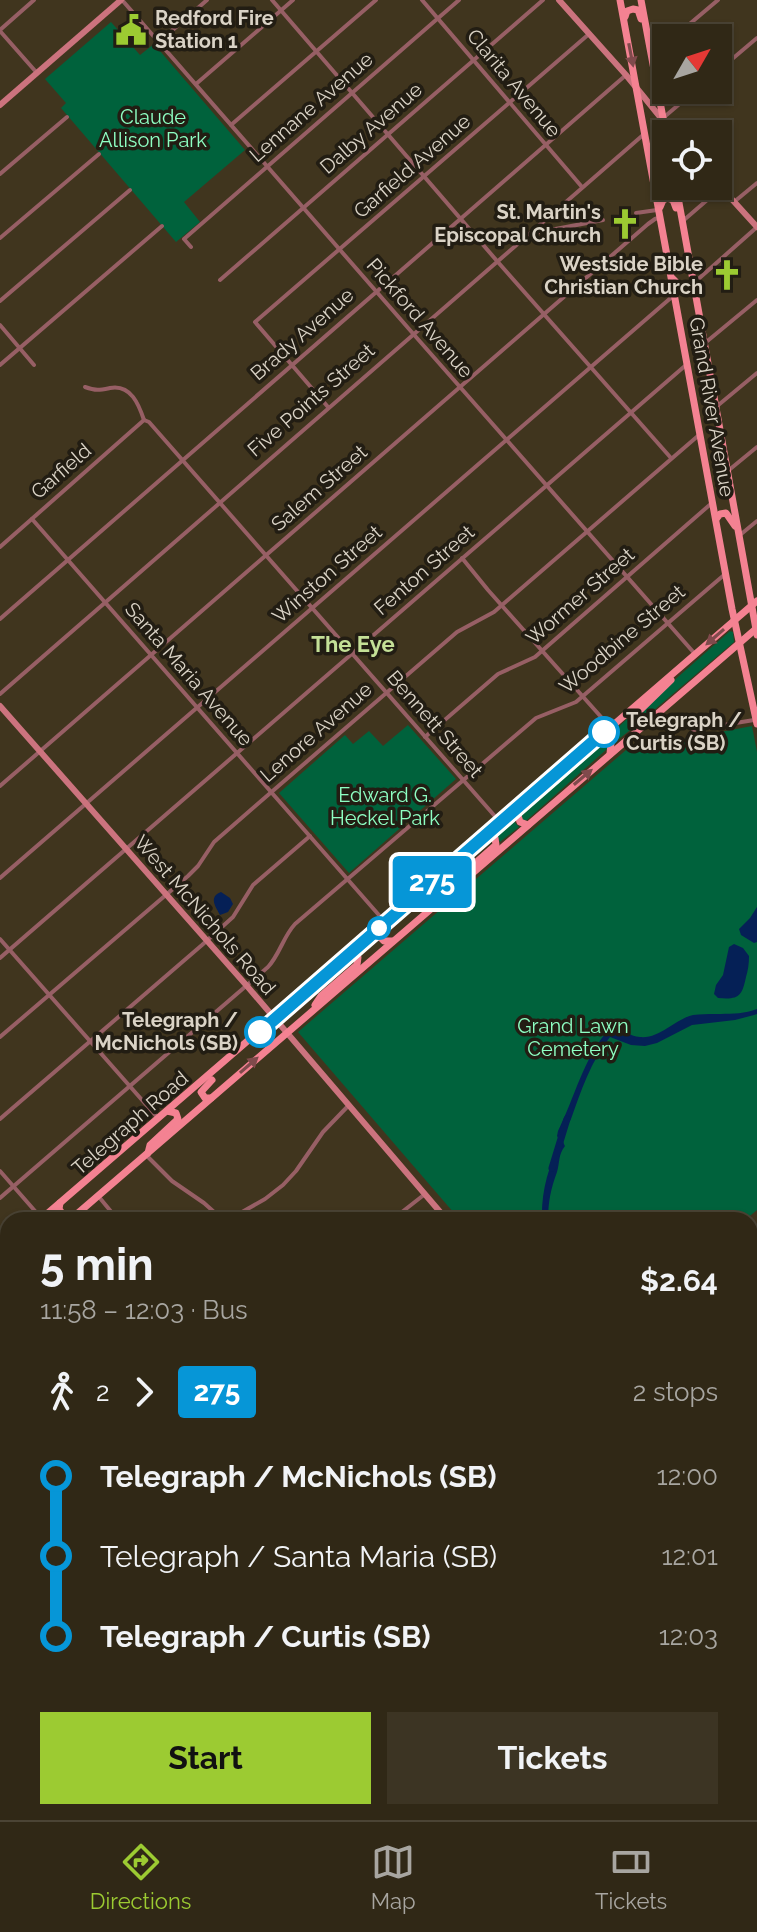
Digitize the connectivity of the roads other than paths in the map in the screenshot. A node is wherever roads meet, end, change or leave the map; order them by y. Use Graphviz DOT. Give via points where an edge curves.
graph roads {
  1 [pos="34,0"];
  2 [pos="122,0"];
  3 [pos="207,0"];
  4 [pos="272,0"];
  5 [pos="293,0"];
  6 [pos="376,0"];
  7 [pos="422,0"];
  8 [pos="459,0"];
  9 [pos="543,0"];
  10 [pos="559,0"];
  11 [pos="620,0"];
  12 [pos="641,0"];
  13 [pos="718,0"];
  14 [pos="281,10"];
  15 [pos="438,18"];
  16 [pos="624,21"];
  17 [pos="690,24"];
  18 [pos="0,30"];
  19 [pos="589,34"];
  20 [pos="757,38"];
  21 [pos="649,39"];
  22 [pos="159,42"];
  23 [pos="317,51"];
  24 [pos="652,56"];
  25 [pos="732,59"];
  26 [pos="474,60"];
  27 [pos="37,73"];
  28 [pos="626,75"];
  29 [pos="196,84"];
  30 [pos="637,90"];
  31 [pos="352,93"];
  32 [pos="510,102"];
  33 [pos="661,104"];
  34 [pos="681,104"];
  35 [pos="0,105"];
  36 [pos="67,117"];
  37 [pos="664,120"];
  38 [pos="231,125"];
  39 [pos="645,133"];
  40 [pos="388,134"];
  41 [pos="546,145"];
  42 [pos="99,154"];
  43 [pos="267,167"];
  44 [pos="0,174"];
  45 [pos="424,176"];
  46 [pos="757,183"];
  47 [pos="582,187"];
  48 [pos="130,190"];
  49 [pos="678,200"];
  50 [pos="705,200"];
  51 [pos="732,200"];
  52 [pos="734,202"];
  53 [pos="303,208"];
  54 [pos="636,213"];
  55 [pos="660,213"];
  56 [pos="462,219"];
  57 [pos="603,220"];
  58 [pos="682,222"];
  59 [pos="162,226"];
  60 [pos="757,227"];
  61 [pos="527,235"];
  62 [pos="0,238"];
  63 [pos="191,247"];
  64 [pos="339,249"];
  65 [pos="497,261"];
  66 [pos="673,279"];
  67 [pos="220,280"];
  68 [pos="693,283"];
  69 [pos="376,291"];
  70 [pos="675,294"];
  71 [pos="757,300"];
  72 [pos="0,301"];
  73 [pos="544,314"];
  74 [pos="0,325"];
  75 [pos="412,334"];
  76 [pos="705,343"];
  77 [pos="19,348"];
  78 [pos="687,363"];
  79 [pos="291,364"];
  80 [pos="0,365"];
  81 [pos="34,365"];
  82 [pos="591,367"];
  83 [pos="757,373"];
  84 [pos="85,387"];
  85 [pos="460,388"];
  86 [pos="328,407"];
  87 [pos="716,407"];
  88 [pos="631,413"];
  89 [pos="144,420"];
  90 [pos="701,433"];
  91 [pos="506,440"];
  92 [pos="757,447"];
  93 [pos="671,458"];
  94 [pos="182,460"];
  95 [pos="727,471"];
  96 [pos="708,473"];
  97 [pos="546,486"];
  98 [pos="219,502"];
  99 [pos="713,502"];
  100 [pos="32,519"];
  101 [pos="716,519"];
  102 [pos="757,521"];
  103 [pos="736,527"];
  104 [pos="587,532"];
  105 [pos="738,537"];
  106 [pos="0,547"];
  107 [pos="266,555"];
  108 [pos="462,558"];
  109 [pos="67,559"];
  110 [pos="726,573"];
  111 [pos="627,577"];
  112 [pos="104,602"];
  113 [pos="754,604"];
  114 [pos="502,605"];
  115 [pos="312,608"];
  116 [pos="0,619"];
  117 [pos="735,620"];
  118 [pos="667,623"];
  119 [pos="757,631"];
  120 [pos="739,643"];
  121 [pos="543,651"];
  122 [pos="352,654"];
  123 [pos="150,655"];
  124 [pos="695,655"];
  125 [pos="682,666"];
  126 [pos="387,693"];
  127 [pos="0,694"];
  128 [pos="583,696"];
  129 [pos="0,706"];
  130 [pos="197,708"];
  131 [pos="756,722"];
  132 [pos="644,726"];
  133 [pos="610,727"];
  134 [pos="693,730"];
  135 [pos="601,735"];
  136 [pos="425,737"];
  137 [pos="40,751"];
  138 [pos="237,753"];
  139 [pos="610,754"];
  140 [pos="463,780"];
  141 [pos="0,786"];
  142 [pos="271,792"];
  143 [pos="86,804"];
  144 [pos="516,809"];
  145 [pos="501,823"];
  146 [pos="528,825"];
  147 [pos="488,834"];
  148 [pos="310,836"];
  149 [pos="126,850"];
  150 [pos="0,878"];
  151 [pos="348,880"];
  152 [pos="433,882"];
  153 [pos="450,892"];
  154 [pos="166,895"];
  155 [pos="385,922"];
  156 [pos="0,939"];
  157 [pos="207,941"];
  158 [pos="393,941"];
  159 [pos="10,950"];
  160 [pos="346,956"];
  161 [pos="0,958"];
  162 [pos="247,986"];
  163 [pos="50,995"];
  164 [pos="306,1016"];
  165 [pos="275,1018"];
  166 [pos="287,1033"];
  167 [pos="0,1037"];
  168 [pos="90,1041"];
  169 [pos="240,1049"];
  170 [pos="130,1087"];
  171 [pos="211,1098"];
  172 [pos="349,1105"];
  173 [pos="167,1111"];
  174 [pos="0,1119"];
  175 [pos="158,1119"];
  176 [pos="147,1154"];
  177 [pos="0,1171"];
  178 [pos="14,1187"];
  179 [pos="425,1194"];
  180 [pos="98,1196"];
  181 [pos="0,1198"];
  182 [pos="60,1203"];
  183 [pos="35,1212"];
  184 [pos="49,1212"];
  185 [pos="61,1212"];
  186 [pos="79,1212"];
  187 [pos="111,1212"];
  188 [pos="216,1212"];
  189 [pos="241,1212"];
  190 [pos="402,1212"];
  191 [pos="440,1212"];
  1 -- 18 [label="street"];
  2 -- 22 [label="street, Pickford Avenue"];
  2 -- 27 [label="main road"];
  3 -- 22 [label="street"];
  4 -- 14 [label="street"];
  5 -- 14 [label="street"];
  6 -- 23 [label="street"];
  7 -- 15 [label="street, Clarita Avenue"];
  8 -- 15 [label="street, Lennane Avenue"];
  9 -- 26 [label="street, Dalby Avenue"];
  10 -- 19 [label="main road"];
  11 -- 16 [label="main road, Grand River Avenue"];
  12 -- 21 [label="main road"];
  13 -- 17 [label="street"];
  14 -- 23 [label="street"];
  14 -- 29 [label="street"];
  15 -- 26 [label="street, Clarita Avenue"];
  15 -- 31 [label="street, Lennane Avenue"];
  16 -- 21 [label="main road" via="627,11 637,9"];
  16 -- 30 [label="main road, Grand River Avenue, one-way"];
  18 -- 27 [label="street"];
  19 -- 28 [label="main road"];
  19 -- 32 [label="street, Garfield Avenue"];
  20 -- 25 [label="street"];
  21 -- 24 [label="main road"];
  22 -- 29 [label="street, Pickford Avenue"];
  23 -- 31 [label="street"];
  23 -- 38 [label="street"];
  26 -- 32 [label="street, Clarita Avenue"];
  26 -- 40 [label="street, Dalby Avenue"];
  27 -- 35 [label="main road"];
  28 -- 30 [label="main road"];
  28 -- 41 [label="street, Brady Avenue"];
  29 -- 38 [label="street, Pickford Avenue"];
  30 -- 37 [label="main road"];
  30 -- 39 [label="main road, Grand River Avenue"];
  31 -- 40 [label="street"];
  31 -- 43 [label="street, Lennane Avenue"];
  32 -- 41 [label="street, Clarita Avenue"];
  32 -- 45 [label="street, Garfield Avenue"];
  33 -- 37 [label="main road"];
  34 -- 37 [label="street"];
  36 -- 44 [label="street"];
  38 -- 43 [label="street, Pickford Avenue"];
  39 -- 47 [label="street, Five Points Street"];
  39 -- 55 [label="main road, Grand River Avenue"];
  40 -- 45 [label="street"];
  40 -- 53 [label="street, Dalby Avenue"];
  41 -- 47 [label="street, Clarita Avenue"];
  41 -- 56 [label="street, Brady Avenue"];
  42 -- 62 [label="street"];
  43 -- 53 [label="street, Pickford Avenue"];
  43 -- 63 [label="street, Lennane Avenue" via="184,239"];
  45 -- 56 [label="street"];
  45 -- 64 [label="street, Garfield Avenue"];
  46 -- 52 [label="street"];
  47 -- 61 [label="street, Five Points Street"];
  48 -- 72 [label="street"];
  49 -- 58 [label="main road, Grand River Avenue"];
  50 -- 58 [label="street"];
  51 -- 52 [label="main road"];
  52 -- 60 [label="main road"];
  53 -- 64 [label="street, Pickford Avenue"];
  53 -- 67 [label="street, Dalby Avenue"];
  54 -- 55 [label="street"];
  55 -- 58 [label="main road" via="663,200 670,199"];
  55 -- 66 [label="main road, Grand River Avenue"];
  55 -- 73 [label="street, Salem Street"];
  56 -- 65 [label="street"];
  56 -- 69 [label="street, Brady Avenue"];
  57 -- 61 [label="street"];
  58 -- 68 [label="main road, Grand River Avenue"];
  59 -- 77 [label="street"];
  60 -- 68 [label="street"];
  61 -- 65 [label="street, Five Points Street"];
  64 -- 69 [label="street, Pickford Avenue"];
  64 -- 79 [label="street, Garfield Avenue" via="255,322"];
  65 -- 73 [label="street"];
  65 -- 75 [label="street, Five Points Street"];
  66 -- 68 [label="main road" via="687,288"];
  66 -- 70 [label="main road, Grand River Avenue"];
  68 -- 76 [label="main road, Grand River Avenue"];
  69 -- 75 [label="street, Pickford Avenue"];
  69 -- 79 [label="street, Brady Avenue"];
  70 -- 78 [label="main road, Grand River Avenue"];
  70 -- 82 [label="street, Winston Street"];
  71 -- 76 [label="street"];
  73 -- 82 [label="street"];
  73 -- 85 [label="street, Salem Street"];
  74 -- 77 [label="street"];
  75 -- 85 [label="street, Pickford Avenue"];
  75 -- 86 [label="street, Five Points Street"];
  76 -- 87 [label="main road, Grand River Avenue"];
  77 -- 80 [label="street"];
  77 -- 81 [label="street"];
  78 -- 88 [label="street, Fenton Street"];
  78 -- 90 [label="main road, Grand River Avenue"];
  79 -- 86 [label="street"];
  79 -- 94 [label="street, Brady Avenue"];
  82 -- 88 [label="street"];
  82 -- 91 [label="street, Winston Street"];
  83 -- 87 [label="street"];
  84 -- 89 [label="street, Bennett Street" via="126,390"];
  85 -- 91 [label="street, Pickford Avenue"];
  85 -- 107 [label="street, Salem Street"];
  86 -- 98 [label="street, Five Points Street"];
  87 -- 95 [label="main road, Grand River Avenue"];
  88 -- 93 [label="street"];
  88 -- 97 [label="street, Fenton Street"];
  89 -- 94 [label="street, Bennett Street"];
  89 -- 100 [label="street, Garfield"];
  90 -- 93 [label="street, Lenore Avenue"];
  90 -- 96 [label="main road, Grand River Avenue"];
  91 -- 97 [label="street, Pickford Avenue"];
  91 -- 115 [label="street, Winston Street"];
  92 -- 95 [label="street"];
  93 -- 104 [label="street, Lenore Avenue"];
  94 -- 98 [label="street, Bennett Street"];
  94 -- 109 [label="street, Brady Avenue"];
  95 -- 96 [label="main road" via="719,481"];
  95 -- 103 [label="main road, Grand River Avenue"];
  96 -- 99 [label="main road, Grand River Avenue"];
  97 -- 104 [label="street, Pickford Avenue"];
  97 -- 108 [label="street, Fenton Street"];
  98 -- 107 [label="street, Bennett Street"];
  98 -- 112 [label="street, Five Points Street"];
  99 -- 101 [label="main road, Grand River Avenue"];
  99 -- 111 [label="street, Wormer Street"];
  100 -- 106 [label="street, Garfield"];
  100 -- 109 [label="street, Santa Maria Avenue"];
  101 -- 103 [label="main road" via="726,513"];
  101 -- 110 [label="main road, Grand River Avenue"];
  102 -- 105 [label="street"];
  103 -- 105 [label="main road, Grand River Avenue"];
  104 -- 111 [label="street, Pickford Avenue"];
  104 -- 114 [label="street, Lenore Avenue"];
  105 -- 113 [label="main road, Grand River Avenue"];
  107 -- 115 [label="street, Bennett Street"];
  107 -- 123 [label="street, Salem Street"];
  108 -- 114 [label="street"];
  108 -- 122 [label="street, Fenton Street"];
  109 -- 112 [label="street, Santa Maria Avenue"];
  109 -- 116 [label="street, Brady Avenue"];
  110 -- 117 [label="main road, Grand River Avenue"];
  110 -- 118 [label="street, Woodbine Street"];
  111 -- 118 [label="street, Pickford Avenue"];
  111 -- 121 [label="street, Wormer Street"];
  112 -- 123 [label="street, Santa Maria Avenue"];
  112 -- 127 [label="street, Five Points Street"];
  113 -- 117 [label="main road, Telegraph Road"];
  113 -- 119 [label="main road, Grand River Avenue"];
  114 -- 121 [label="street"];
  114 -- 126 [label="street, Lenore Avenue" via="457,632"];
  115 -- 122 [label="street, Bennett Street"];
  115 -- 130 [label="street, Winston Street"];
  117 -- 120 [label="main road, Grand River Avenue"];
  117 -- 124 [label="main road, Telegraph Road, one-way"];
  118 -- 124 [label="street, Pickford Avenue"];
  118 -- 128 [label="street, Woodbine Street"];
  119 -- 120 [label="main road, Telegraph Road"];
  120 -- 131 [label="main road, Grand River Avenue"];
  120 -- 132 [label="main road, Telegraph Road"];
  121 -- 128 [label="street"];
  121 -- 136 [label="street, Wormer Street" via="498,674"];
  122 -- 126 [label="street, Bennett Street"];
  122 -- 138 [label="street, Fenton Street"];
  123 -- 130 [label="street, Santa Maria Avenue"];
  123 -- 137 [label="street, Salem Street"];
  124 -- 125 [label="main road, Telegraph Road"];
  125 -- 132 [label="main road" via="632,719"];
  125 -- 133 [label="main road, Telegraph Road"];
  126 -- 136 [label="street, Bennett Street"];
  126 -- 142 [label="street, Lenore Avenue"];
  128 -- 133 [label="street"];
  128 -- 140 [label="street, Woodbine Street" via="536,718"];
  129 -- 137 [label="main road, West McNichols Road"];
  130 -- 138 [label="street, Santa Maria Avenue"];
  130 -- 143 [label="street, Winston Street"];
  131 -- 134 [label="street"];
  132 -- 139 [label="main road, Telegraph Road"];
  133 -- 135 [label="main road, Telegraph Road"];
  135 -- 139 [label="main road" via="611,743"];
  135 -- 144 [label="main road, Telegraph Road"];
  136 -- 140 [label="street, Bennett Street"];
  137 -- 141 [label="street, Salem Street"];
  137 -- 143 [label="main road, West McNichols Road"];
  138 -- 142 [label="street, Santa Maria Avenue"];
  138 -- 149 [label="street, Fenton Street"];
  146 -- 139 [label="main road, Telegraph Road, one-way"];
  140 -- 145 [label="street, Bennett Street"];
  140 -- 151 [label="street, Woodbine Street"];
  142 -- 148 [label="street, Santa Maria Avenue"];
  142 -- 154 [label="street, Lenore Avenue" via="214,842"];
  143 -- 149 [label="main road, West McNichols Road"];
  143 -- 150 [label="street, Winston Street"];
  144 -- 145 [label="main road, Telegraph Road"];
  144 -- 146 [label="main road" via="520,822"];
  145 -- 147 [label="main road, Telegraph Road"];
  146 -- 153 [label="main road, Telegraph Road"];
  147 -- 152 [label="main road, Telegraph Road"];
  147 -- 153 [label="main road" via="496,845 457,879"];
  148 -- 151 [label="street, Santa Maria Avenue"];
  148 -- 157 [label="street" via="253,885 233,917"];
  149 -- 154 [label="main road, West McNichols Road"];
  149 -- 159 [label="street, Fenton Street"];
  151 -- 155 [label="street, Santa Maria Avenue"];
  151 -- 162 [label="street, Woodbine Street" via="292,927 273,962"];
  152 -- 155 [label="main road, Telegraph Road"];
  152 -- 158 [label="main road" via="383,931 384,941"];
  153 -- 158 [label="main road, Telegraph Road"];
  154 -- 157 [label="main road, West McNichols Road"];
  154 -- 163 [label="street, Lenore Avenue"];
  155 -- 160 [label="main road, Telegraph Road"];
  156 -- 159 [label="street"];
  157 -- 162 [label="main road, West McNichols Road"];
  157 -- 168 [label="street"];
  158 -- 164 [label="main road, Telegraph Road"];
  159 -- 161 [label="street, Fenton Street"];
  159 -- 163 [label="street"];
  160 -- 164 [label="main road, Telegraph Road" via="358,957 357,965"];
  160 -- 165 [label="main road, Telegraph Road"];
  162 -- 165 [label="main road, West McNichols Road"];
  162 -- 170 [label="street, Woodbine Street"];
  163 -- 167 [label="street, Lenore Avenue"];
  163 -- 168 [label="street"];
  164 -- 166 [label="main road, Telegraph Road"];
  165 -- 166 [label="main road, West McNichols Road"];
  165 -- 169 [label="main road, Telegraph Road"];
  171 -- 166 [label="main road, Telegraph Road, one-way"];
  166 -- 172 [label="main road, West McNichols Road"];
  168 -- 170 [label="street"];
  168 -- 174 [label="street"];
  169 -- 171 [label="main road, Telegraph Road" via="201,1092"];
  169 -- 173 [label="main road, Telegraph Road"];
  170 -- 175 [label="street"];
  170 -- 178 [label="street, Woodbine Street"];
  171 -- 176 [label="main road, Telegraph Road"];
  172 -- 179 [label="main road, West McNichols Road"];
  172 -- 189 [label="street" via="283,1185"];
  173 -- 175 [label="main road, Telegraph Road"];
  173 -- 176 [label="main road" via="178,1119"];
  175 -- 182 [label="main road, Telegraph Road"];
  176 -- 180 [label="main road, Telegraph Road"];
  176 -- 188 [label="street" via="172,1181"];
  177 -- 178 [label="street"];
  178 -- 181 [label="street, Woodbine Street"];
  178 -- 183 [label="street"];
  179 -- 190 [label="street"];
  179 -- 191 [label="main road, West McNichols Road"];
  180 -- 186 [label="main road, Telegraph Road"];
  180 -- 187 [label="street"];
  182 -- 184 [label="main road, Telegraph Road"];
  182 -- 185 [label="main road"];
}
